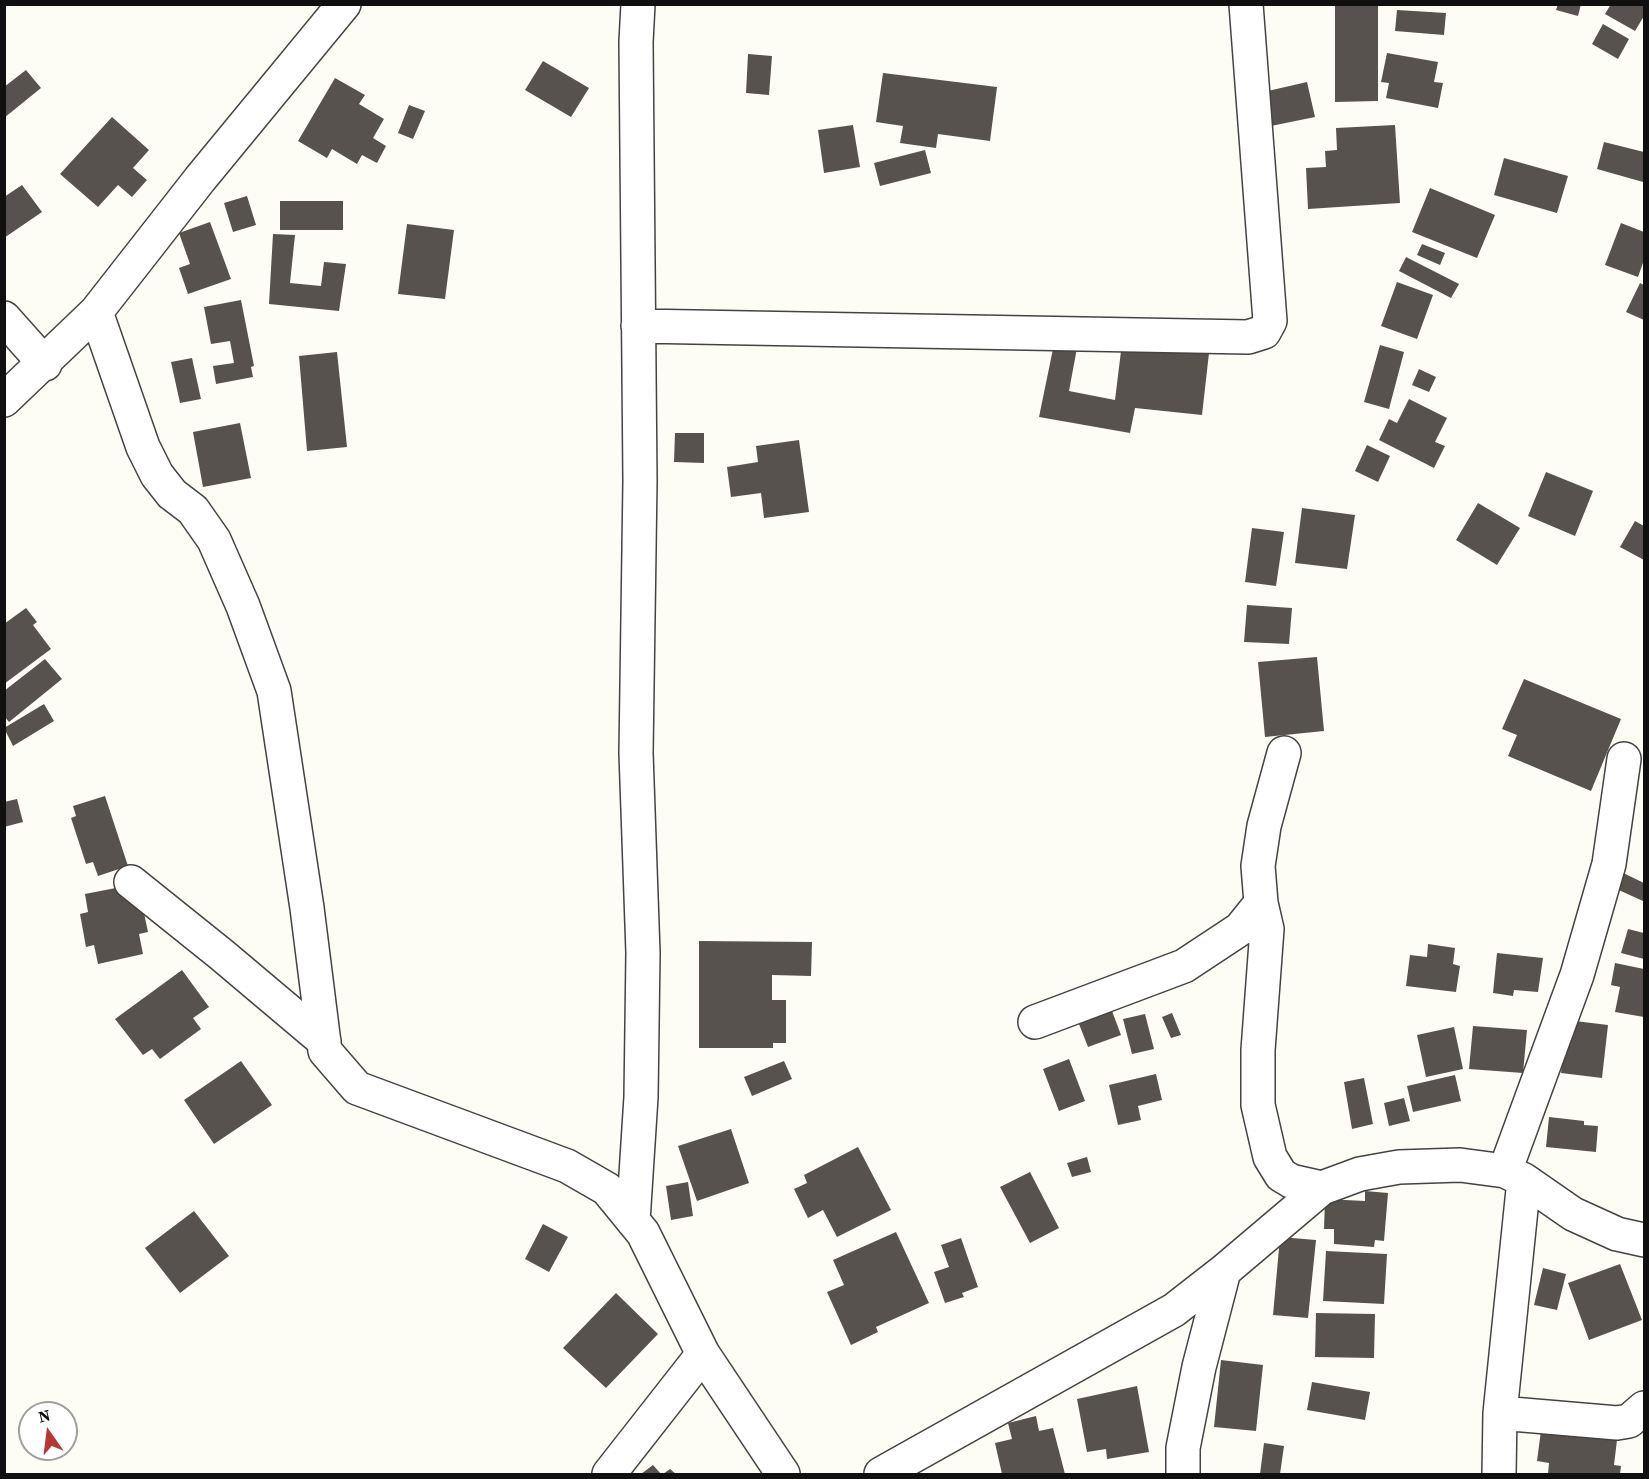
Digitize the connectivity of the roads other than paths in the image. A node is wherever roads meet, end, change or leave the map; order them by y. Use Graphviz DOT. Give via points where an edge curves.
graph roads {
  1 [pos="344,4"];
  2 [pos="638,4"];
  3 [pos="1246,4"];
  4 [pos="96,312"];
  5 [pos="4,318"];
  6 [pos="638,326"];
  7 [pos="45,364"];
  8 [pos="4,400"];
  9 [pos="1284,753"];
  10 [pos="1624,759"];
  11 [pos="131,882"];
  12 [pos="1261,903"];
  13 [pos="1035,1022"];
  14 [pos="324,1041"];
  15 [pos="1514,1176"];
  16 [pos="1323,1188"];
  17 [pos="633,1221"];
  18 [pos="1644,1240"];
  19 [pos="1224,1271"];
  20 [pos="703,1354"];
  21 [pos="1644,1408"];
  22 [pos="1500,1413"];
  23 [pos="609,1474"];
  24 [pos="783,1474"];
  25 [pos="881,1474"];
  26 [pos="1183,1474"];
  27 [pos="1499,1474"];
  1 -- 4 [label="street" via="200,178"];
  2 -- 6 [label="street"];
  3 -- 6 [label="street" via="1270,321 1264,332 1248,337"];
  4 -- 7 [label="street"];
  4 -- 14 [label="street" via="143,447 172,494 193,510 214,540 274,691"];
  5 -- 7 [label="street"];
  6 -- 17 [label="street" via="636,753 643,953 641,1097"];
  7 -- 8 [label="street"];
  9 -- 12 [label="street" via="1264,826"];
  10 -- 15 [label="street" via="1609,864"];
  11 -- 14 [label="street"];
  12 -- 13 [label="street" via="1240,930 1184,966"];
  12 -- 16 [label="street" via="1267,929 1258,1105 1270,1157 1281,1175"];
  14 -- 17 [label="street" via="326,1051 357,1088 567,1166 607,1189"];
  15 -- 16 [label="street" via="1460,1165 1399,1167 1359,1174"];
  15 -- 18 [label="street" via="1573,1214 1617,1234"];
  15 -- 22 [label="street"];
  16 -- 19 [label="street"];
  17 -- 20 [label="street" via="643,1233"];
  19 -- 25 [label="street" via="1174,1310"];
  19 -- 26 [label="street" via="1199,1367 1183,1448"];
  20 -- 23 [label="street"];
  20 -- 24 [label="street"];
  21 -- 22 [label="street" via="1629,1421 1617,1423"];
  22 -- 27 [label="street"];
}
